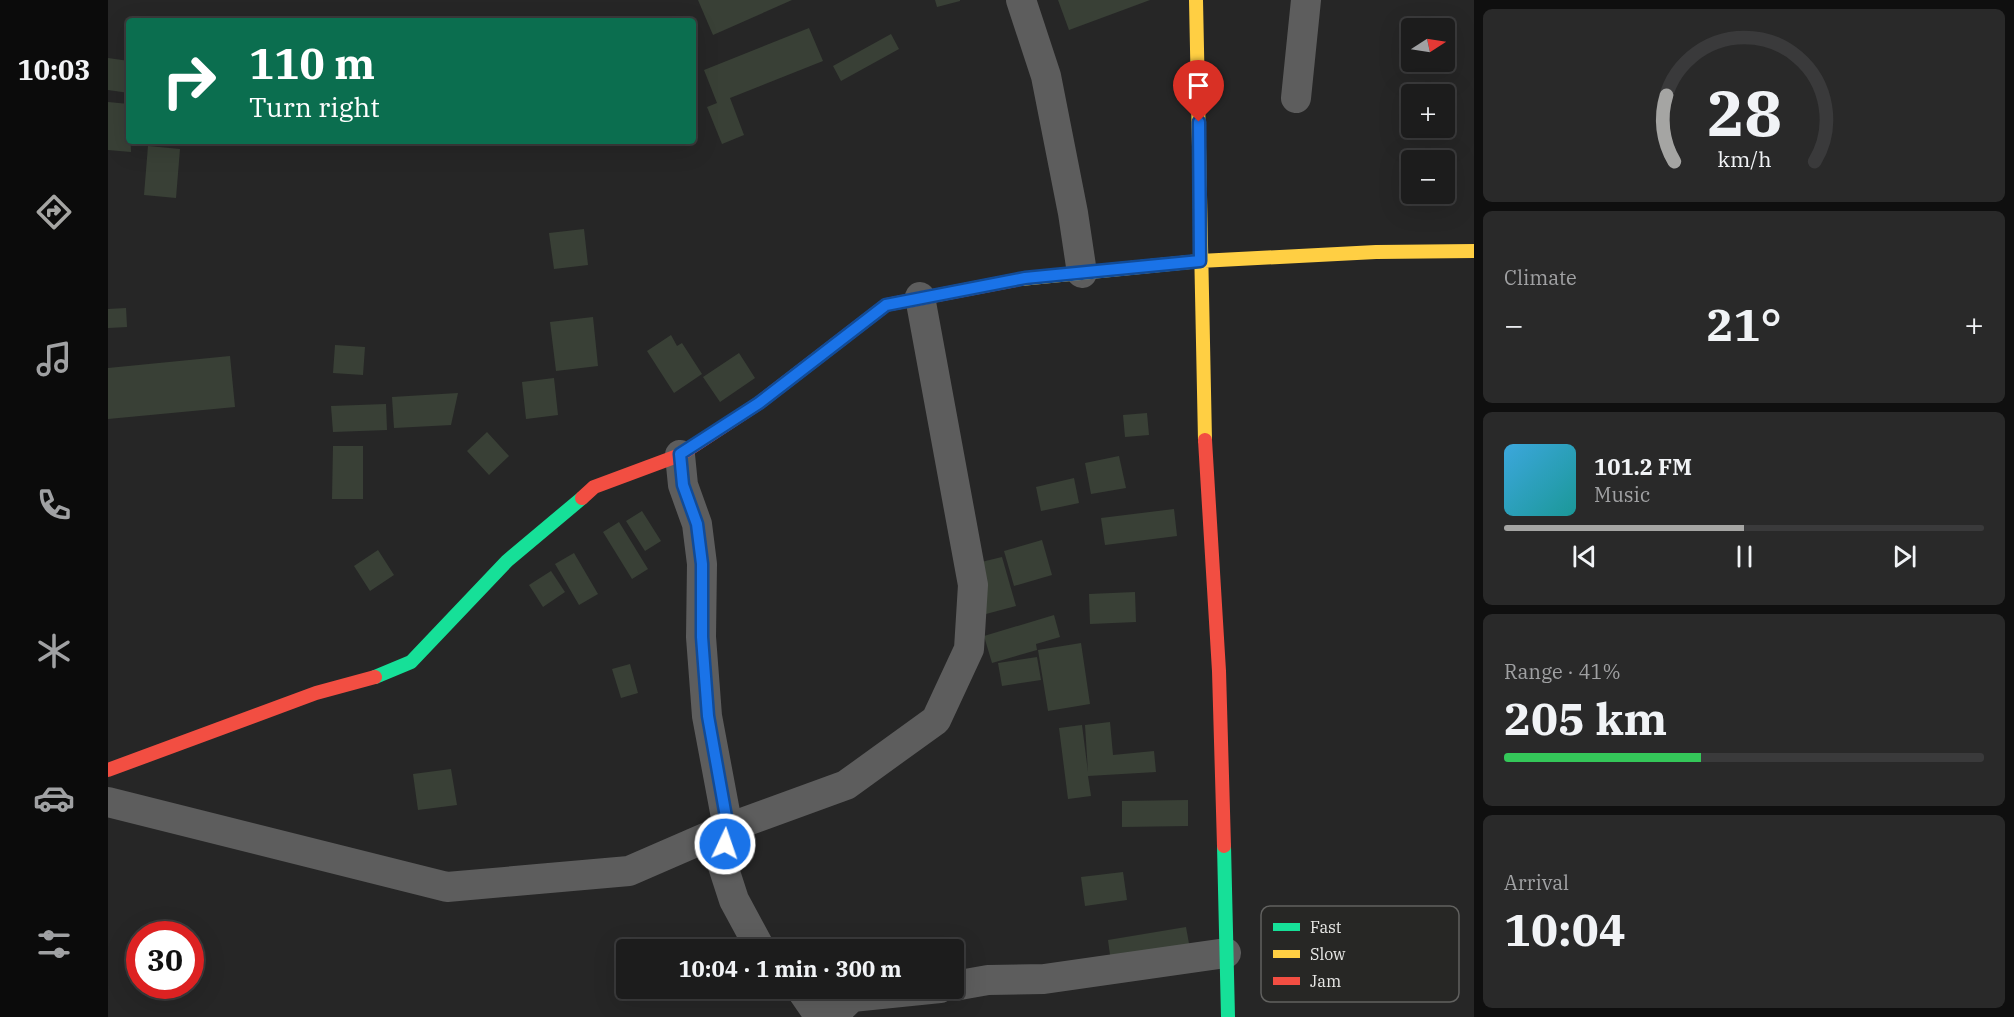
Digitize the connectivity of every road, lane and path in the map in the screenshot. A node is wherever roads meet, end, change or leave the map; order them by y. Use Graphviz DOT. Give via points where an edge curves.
graph roads {
  1 [pos="1021,0"];
  2 [pos="1196,0"];
  3 [pos="1306,0"];
  4 [pos="1296,98"];
  5 [pos="1474,250"];
  6 [pos="1200,261"];
  7 [pos="1082,273"];
  8 [pos="920,297"];
  9 [pos="680,454"];
  10 [pos="108,770"];
  11 [pos="108,802"];
  12 [pos="728,828"];
  13 [pos="755,939"];
  14 [pos="1226,953"];
  15 [pos="964,984"];
  16 [pos="808,999"];
  17 [pos="850,999"];
  18 [pos="820,1017"];
  19 [pos="831,1017"];
  20 [pos="1228,1017"];
  1 -- 7 [label="street" via="1046,76"];
  2 -- 6 [label="street"];
  3 -- 4 [label="street"];
  5 -- 6 [label="street"];
  6 -- 7 [label="street"];
  6 -- 14 [label="street" via="1204,462 1219,671"];
  7 -- 8 [label="street" via="1025,278"];
  8 -- 9 [label="street" via="886,305 759,403"];
  8 -- 12 [label="street" via="973,585 969,649 936,720 846,785"];
  9 -- 10 [label="street" via="594,487 507,561 411,662"];
  9 -- 12 [label="street" via="683,485 699,534 706,705"];
  11 -- 12 [label="street" via="447,887 629,871"];
  12 -- 13 [label="street" via="721,860 734,900"];
  14 -- 15 [label="street" via="1044,979"];
  14 -- 20 [label="street"];
  16 -- 18 [label="street"];
  17 -- 19 [label="street"];
}
